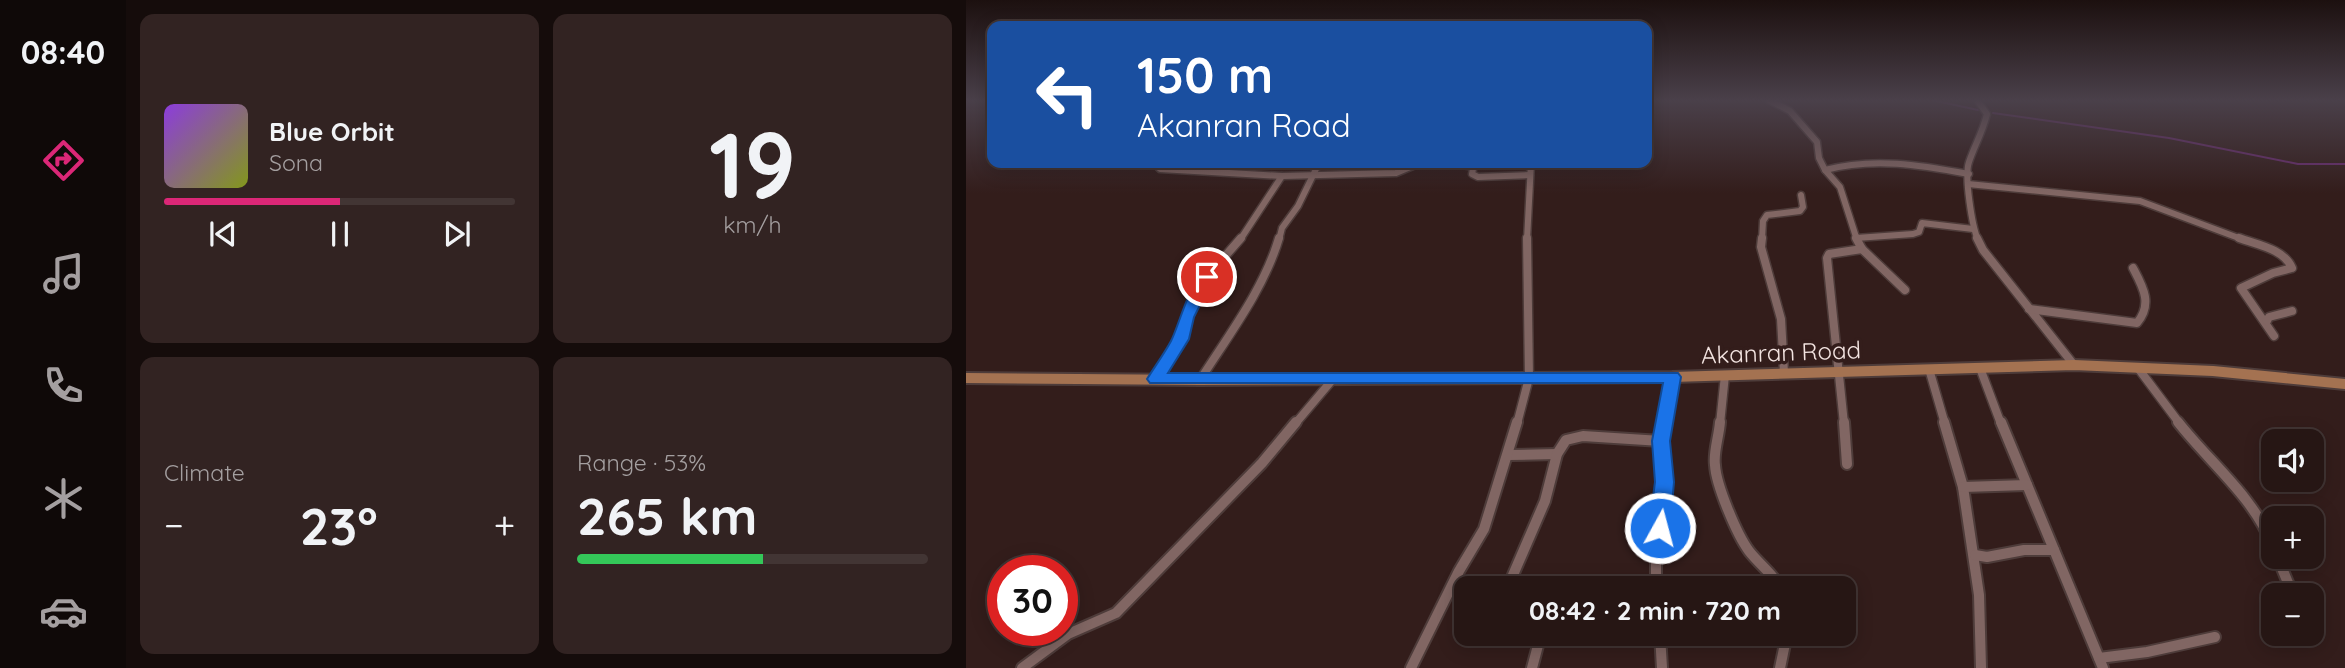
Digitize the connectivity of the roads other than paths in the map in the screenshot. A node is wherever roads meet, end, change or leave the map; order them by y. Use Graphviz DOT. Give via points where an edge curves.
graph roads {
  1 [pos="1808,131"];
  2 [pos="1983,131"];
  3 [pos="1159,168"];
  4 [pos="1267,168"];
  5 [pos="1317,168"];
  6 [pos="1411,168"];
  7 [pos="1472,168"];
  8 [pos="1531,168"];
  9 [pos="1825,170"];
  10 [pos="1262,173"];
  11 [pos="1969,174"];
  12 [pos="1530,175"];
  13 [pos="1282,176"];
  14 [pos="1313,176"];
  15 [pos="1968,184"];
  16 [pos="1801,195"];
  17 [pos="1973,229"];
  18 [pos="1856,238"];
  19 [pos="1862,249"];
  20 [pos="2133,268"];
  21 [pos="1905,290"];
  22 [pos="2029,309"];
  23 [pos="2292,311"];
  24 [pos="2267,321"];
  25 [pos="2274,336"];
  26 [pos="2074,365"];
  27 [pos="1980,368"];
  28 [pos="2138,368"];
  29 [pos="1929,369"];
  30 [pos="1841,372"];
  31 [pos="1784,373"];
  32 [pos="1725,375"];
  33 [pos="1672,377"];
  34 [pos="1529,378"];
  35 [pos="966,379"];
  36 [pos="1156,379"];
  37 [pos="1333,379"];
  38 [pos="1200,380"];
  39 [pos="2345,384"];
  40 [pos="1661,441"];
  41 [pos="1557,454"];
  42 [pos="1509,455"];
  43 [pos="1847,464"];
  44 [pos="2027,485"];
  45 [pos="1963,487"];
  46 [pos="2261,518"];
  47 [pos="2054,550"];
  48 [pos="1975,555"];
  49 [pos="1513,576"];
  50 [pos="1656,576"];
  51 [pos="1774,576"];
  52 [pos="2215,637"];
  53 [pos="1538,646"];
  54 [pos="1661,646"];
  55 [pos="1785,646"];
  56 [pos="2101,663"];
  57 [pos="1022,668"];
  58 [pos="1411,668"];
  59 [pos="1532,668"];
  60 [pos="1662,668"];
  61 [pos="1780,668"];
  62 [pos="1981,668"];
  1 -- 9 [label="street" via="1817,142"];
  2 -- 11 [label="street" via="1968,164"];
  3 -- 10 [label="street"];
  4 -- 10 [label="street"];
  5 -- 14 [label="street"];
  6 -- 14 [label="street" via="1402,173"];
  7 -- 12 [label="street" via="1478,177"];
  8 -- 12 [label="street"];
  9 -- 11 [label="street" via="1851,163 1887,162"];
  9 -- 18 [label="street" via="1840,187"];
  10 -- 13 [label="street"];
  11 -- 15 [label="street"];
  12 -- 34 [label="street"];
  13 -- 14 [label="street"];
  13 -- 36 [label="street" via="1238,242 1207,277 1181,339"];
  14 -- 38 [label="street" via="1282,228 1275,252 1243,312"];
  15 -- 17 [label="street"];
  15 -- 24 [label="street" via="2140,201 2276,251 2292,268 2241,288 2255,312"];
  16 -- 31 [label="street" via="1800,211 1766,215 1763,221 1761,247 1781,319"];
  17 -- 18 [label="street" via="1922,223 1920,232 1913,234"];
  17 -- 22 [label="street" via="1983,250"];
  18 -- 19 [label="street"];
  19 -- 21 [label="street"];
  19 -- 30 [label="street" via="1827,258"];
  20 -- 22 [label="street" via="2147,301 2137,323"];
  22 -- 26 [label="street"];
  23 -- 24 [label="street"];
  24 -- 25 [label="street"];
  26 -- 27 [label="main road, Akanran Road"];
  26 -- 28 [label="main road, Akanran Road"];
  27 -- 29 [label="main road, Akanran Road"];
  27 -- 44 [label="street"];
  28 -- 39 [label="main road, Akanran Road"];
  28 -- 46 [label="street" via="2193,441 2234,481"];
  29 -- 30 [label="main road, Akanran Road"];
  29 -- 45 [label="street"];
  30 -- 31 [label="main road, Akanran Road"];
  30 -- 43 [label="street"];
  31 -- 32 [label="main road, Akanran Road"];
  32 -- 33 [label="main road, Akanran Road"];
  32 -- 51 [label="street" via="1714,462 1717,480 1734,526 1750,552"];
  33 -- 34 [label="main road, Akanran Road"];
  33 -- 40 [label="street"];
  34 -- 37 [label="main road, Akanran Road"];
  34 -- 42 [label="street"];
  35 -- 36 [label="main road, Akanran Road"];
  36 -- 38 [label="main road, Akanran Road"];
  37 -- 38 [label="main road, Akanran Road"];
  37 -- 57 [label="street" via="1262,463 1116,613 1068,634"];
  40 -- 41 [label="street" via="1575,436 1566,440"];
  40 -- 50 [label="street" via="1665,482"];
  41 -- 42 [label="street"];
  41 -- 49 [label="street" via="1545,501"];
  42 -- 58 [label="street" via="1484,529"];
  44 -- 45 [label="street"];
  44 -- 47 [label="street"];
  45 -- 48 [label="street"];
  47 -- 48 [label="street"];
  47 -- 56 [label="street"];
  48 -- 62 [label="street"];
  52 -- 56 [label="street"];
  53 -- 59 [label="street"];
  54 -- 60 [label="street"];
  55 -- 61 [label="street"];
}
